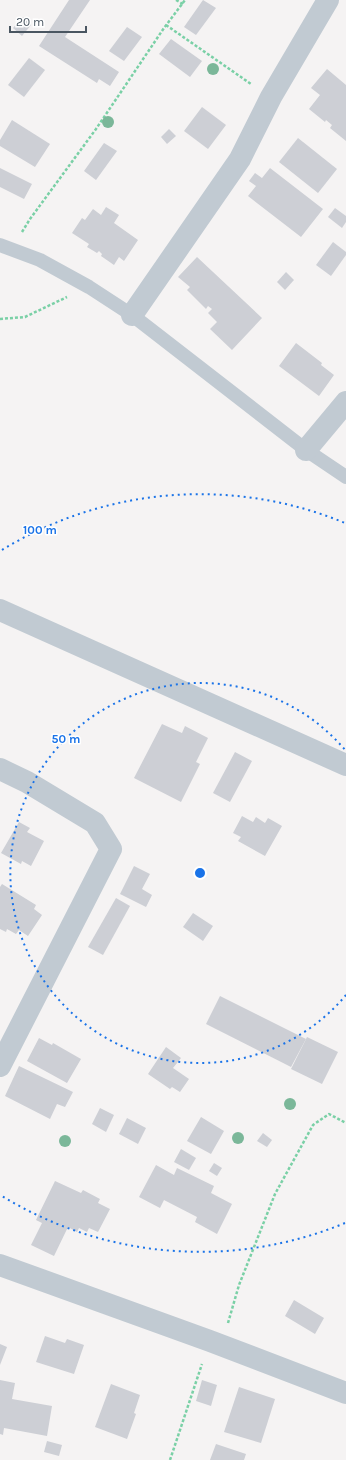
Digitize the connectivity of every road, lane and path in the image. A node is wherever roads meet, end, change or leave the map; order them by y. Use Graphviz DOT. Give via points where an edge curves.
graph roads {
  1 [pos="176,0"];
  2 [pos="185,0"];
  3 [pos="324,2"];
  4 [pos="183,4"];
  5 [pos="166,25"];
  6 [pos="271,98"];
  7 [pos="6,247"];
  8 [pos="89,287"];
  9 [pos="132,315"];
  10 [pos="0,319"];
  11 [pos="346,402"];
  12 [pos="306,450"];
  13 [pos="346,477"];
  14 [pos="0,610"];
  15 [pos="346,765"];
  16 [pos="0,770"];
  17 [pos="0,1066"];
  18 [pos="346,1123"];
  19 [pos="0,1265"];
  20 [pos="215,1344"];
  21 [pos="346,1393"];
  22 [pos="170,1460"];
  1 -- 4 [label="path"];
  2 -- 4 [label="path"];
  3 -- 6 [label="street"];
  4 -- 5 [label="path"];
  5 -- 6 [label="path"];
  5 -- 7 [label="path" via="96,128 30,219"];
  6 -- 9 [label="street" via="240,159"];
  7 -- 8 [label="lane" via="40,260"];
  8 -- 9 [label="lane"];
  8 -- 10 [label="path" via="25,317"];
  9 -- 12 [label="lane"];
  11 -- 12 [label="street"];
  12 -- 13 [label="lane"];
  14 -- 15 [label="street"];
  16 -- 17 [label="street" via="27,782 95,823 111,849"];
  18 -- 20 [label="path" via="329,1114 313,1125 275,1194"];
  19 -- 20 [label="street"];
  20 -- 21 [label="street"];
  20 -- 22 [label="path"];
}
